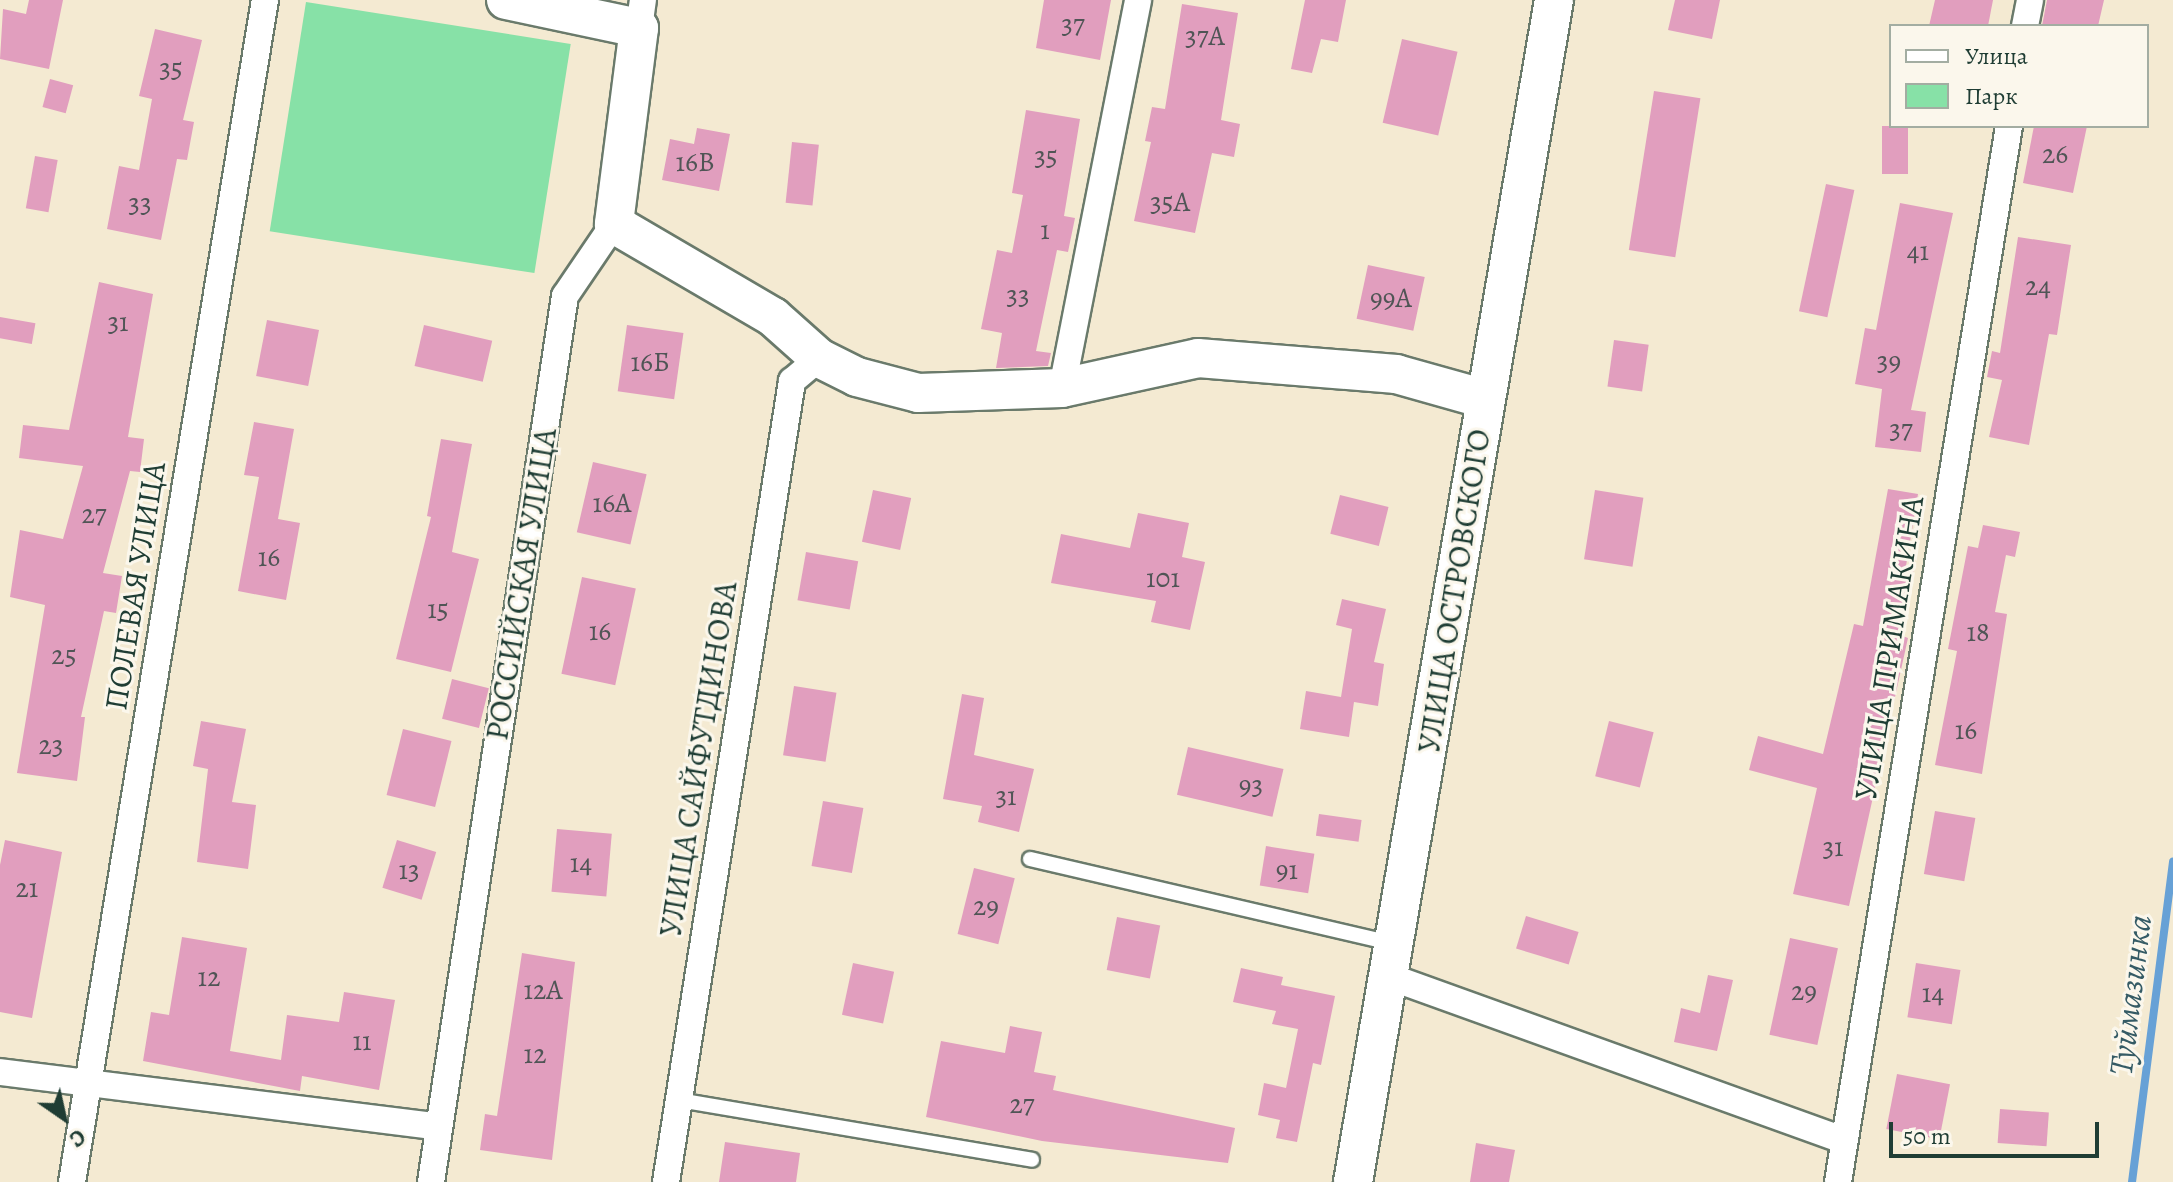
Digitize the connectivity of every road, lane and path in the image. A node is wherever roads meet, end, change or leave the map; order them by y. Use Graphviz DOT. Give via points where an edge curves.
graph roads {
  1 [pos="265,0"];
  2 [pos="506,0"];
  3 [pos="1138,0"];
  4 [pos="1554,0"];
  5 [pos="2030,0"];
  6 [pos="641,14"];
  7 [pos="2025,24"];
  8 [pos="2009,128"];
  9 [pos="614,224"];
  10 [pos="819,358"];
  11 [pos="1062,388"];
  12 [pos="1485,399"];
  13 [pos="1030,859"];
  14 [pos="1393,961"];
  15 [pos="0,1072"];
  16 [pos="87,1086"];
  17 [pos="679,1100"];
  18 [pos="439,1127"];
  19 [pos="1843,1140"];
  20 [pos="1032,1160"];
  21 [pos="72,1182"];
  22 [pos="431,1182"];
  23 [pos="666,1182"];
  24 [pos="1353,1182"];
  25 [pos="1838,1182"];
  1 -- 16 [label="street, ПОЛЕВАЯ УЛИЦА"];
  2 -- 6 [label="street"];
  3 -- 11 [label="street"];
  4 -- 12 [label="street, УЛИЦА ОСТРОВСКОГО"];
  5 -- 7 [label="street"];
  6 -- 9 [label="street, РОССИЙСКАЯ УЛИЦА"];
  8 -- 19 [label="street, УЛИЦА ПРИМАКИНА"];
  9 -- 10 [label="street" via="773,317"];
  9 -- 18 [label="street, РОССИЙСКАЯ УЛИЦА" via="565,296"];
  10 -- 11 [label="street" via="857,377 918,393"];
  10 -- 17 [label="street, УЛИЦА САЙФУТДИНОВА" via="792,381"];
  11 -- 12 [label="street" via="1198,358 1396,374"];
  12 -- 14 [label="street, УЛИЦА ОСТРОВСКОГО"];
  13 -- 14 [label="lane"];
  14 -- 19 [label="street"];
  14 -- 24 [label="street, УЛИЦА ОСТРОВСКОГО"];
  15 -- 16 [label="street"];
  16 -- 18 [label="street"];
  16 -- 21 [label="street, ПОЛЕВАЯ УЛИЦА"];
  17 -- 20 [label="lane"];
  17 -- 23 [label="street, УЛИЦА САЙФУТДИНОВА"];
  18 -- 22 [label="street, РОССИЙСКАЯ УЛИЦА"];
  19 -- 25 [label="street, УЛИЦА ПРИМАКИНА"];
}
